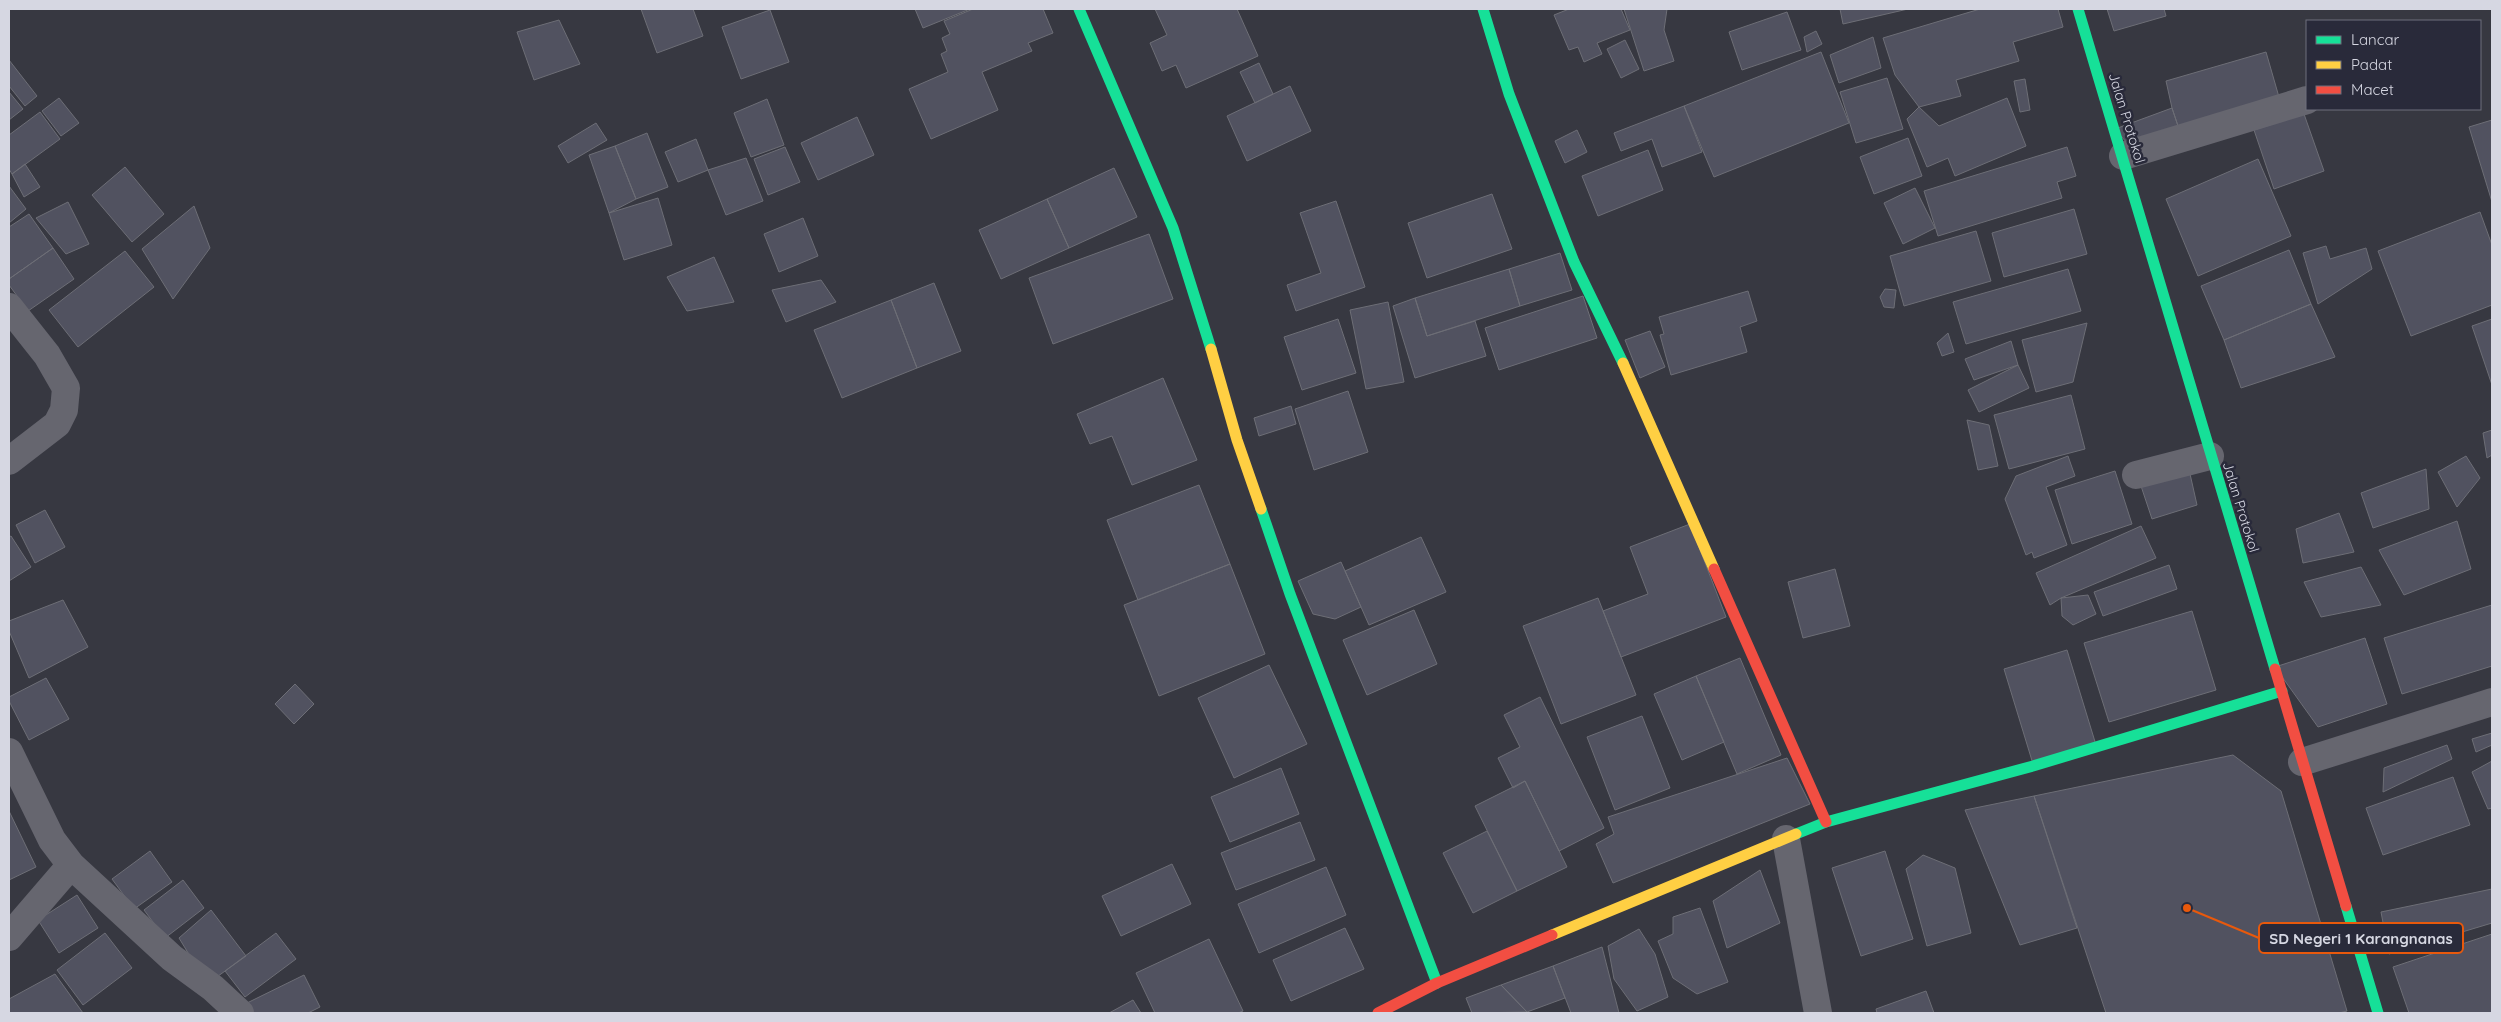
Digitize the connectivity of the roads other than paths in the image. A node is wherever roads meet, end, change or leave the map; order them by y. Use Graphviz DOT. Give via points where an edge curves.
graph roads {
  1 [pos="1079,9"];
  2 [pos="1483,9"];
  3 [pos="2078,9"];
  4 [pos="2306,100"];
  5 [pos="2123,156"];
  6 [pos="9,308"];
  7 [pos="2210,456"];
  8 [pos="9,461"];
  9 [pos="2136,475"];
  10 [pos="2282,691"];
  11 [pos="2492,702"];
  12 [pos="9,752"];
  13 [pos="2302,762"];
  14 [pos="1826,822"];
  15 [pos="1786,839"];
  16 [pos="71,865"];
  17 [pos="9,937"];
  18 [pos="1437,983"];
  19 [pos="240,1013"];
  20 [pos="1378,1013"];
  21 [pos="1818,1013"];
  22 [pos="2378,1013"];
  1 -- 18 [label="street" via="1173,228 1237,440 1290,594"];
  2 -- 14 [label="street" via="1509,94 1574,262 1619,353"];
  3 -- 5 [label="street, Jalan Protokol"];
  4 -- 5 [label="street"];
  5 -- 7 [label="street, Jalan Protokol"];
  6 -- 8 [label="street" via="47,355 66,388 64,410 58,424"];
  7 -- 9 [label="street"];
  7 -- 10 [label="street, Jalan Protokol"];
  10 -- 13 [label="street, Jalan Protokol"];
  10 -- 14 [label="street" via="2033,766"];
  11 -- 13 [label="street"];
  12 -- 16 [label="street" via="52,840"];
  13 -- 22 [label="street, Jalan Protokol"];
  14 -- 15 [label="street"];
  15 -- 18 [label="street"];
  15 -- 21 [label="street"];
  16 -- 17 [label="street"];
  16 -- 19 [label="street" via="172,958"];
  18 -- 20 [label="street"];
}
